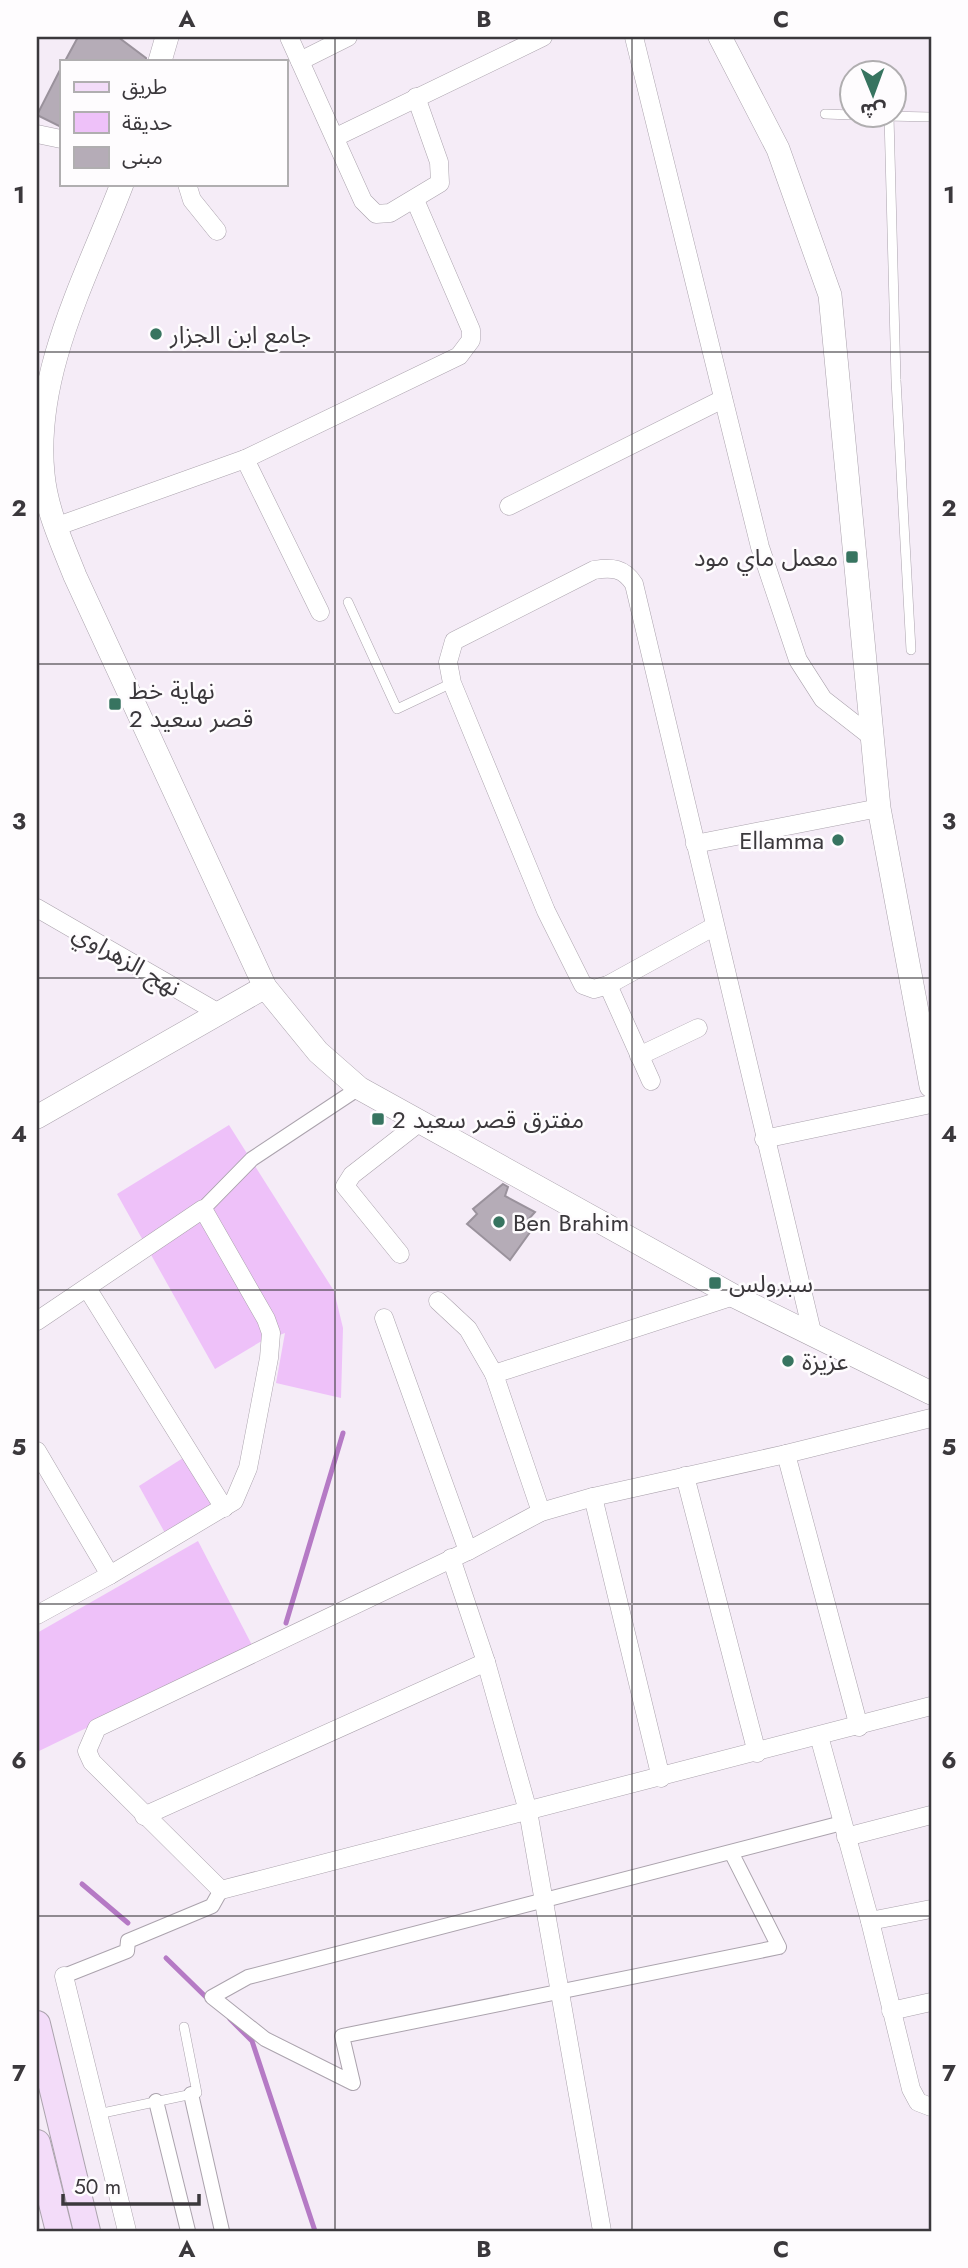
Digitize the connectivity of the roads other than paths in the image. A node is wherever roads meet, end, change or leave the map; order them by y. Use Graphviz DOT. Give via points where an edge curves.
graph roads {
  1 [pos="167,37"];
  2 [pos="289,37"];
  3 [pos="348,37"];
  4 [pos="543,37"];
  5 [pos="634,37"];
  6 [pos="720,37"];
  7 [pos="160,60"];
  8 [pos="300,61"];
  9 [pos="416,97"];
  10 [pos="825,114"];
  11 [pos="838,114"];
  12 [pos="908,116"];
  13 [pos="931,117"];
  14 [pos="887,130"];
  15 [pos="37,134"];
  16 [pos="336,137"];
  17 [pos="60,139"];
  18 [pos="121,186"];
  19 [pos="188,186"];
  20 [pos="415,200"];
  21 [pos="217,231"];
  22 [pos="723,399"];
  23 [pos="245,459"];
  24 [pos="509,506"];
  25 [pos="55,527"];
  26 [pos="348,602"];
  27 [pos="320,612"];
  28 [pos="911,650"];
  29 [pos="452,683"];
  30 [pos="873,738"];
  31 [pos="879,808"];
  32 [pos="695,844"];
  33 [pos="37,908"];
  34 [pos="715,926"];
  35 [pos="608,985"];
  36 [pos="265,987"];
  37 [pos="217,1012"];
  38 [pos="698,1028"];
  39 [pos="639,1056"];
  40 [pos="651,1081"];
  41 [pos="931,1086"];
  42 [pos="359,1088"];
  43 [pos="931,1104"];
  44 [pos="37,1117"];
  45 [pos="420,1122"];
  46 [pos="764,1139"];
  47 [pos="203,1209"];
  48 [pos="400,1254"];
  49 [pos="88,1288"];
  50 [pos="734,1296"];
  51 [pos="438,1301"];
  52 [pos="384,1318"];
  53 [pos="37,1321"];
  54 [pos="814,1336"];
  55 [pos="494,1374"];
  56 [pos="931,1393"];
  57 [pos="931,1418"];
  58 [pos="37,1451"];
  59 [pos="786,1454"];
  60 [pos="685,1476"];
  61 [pos="593,1497"];
  62 [pos="224,1508"];
  63 [pos="541,1512"];
  64 [pos="459,1555"];
  65 [pos="110,1576"];
  66 [pos="37,1615"];
  67 [pos="486,1662"];
  68 [pos="931,1706"];
  69 [pos="859,1727"];
  70 [pos="819,1736"];
  71 [pos="757,1753"];
  72 [pos="661,1779"];
  73 [pos="528,1811"];
  74 [pos="931,1815"];
  75 [pos="144,1816"];
  76 [pos="844,1830"];
  77 [pos="731,1852"];
  78 [pos="221,1890"];
  79 [pos="544,1899"];
  80 [pos="931,1909"];
  81 [pos="870,1921"];
  82 [pos="64,1976"];
  83 [pos="562,1991"];
  84 [pos="931,2002"];
  85 [pos="891,2011"];
  86 [pos="37,2024"];
  87 [pos="184,2028"];
  88 [pos="191,2094"];
  89 [pos="156,2101"];
  90 [pos="931,2107"];
  91 [pos="98,2115"];
  92 [pos="37,2143"];
  93 [pos="59,2231"];
  94 [pos="87,2231"];
  95 [pos="127,2231"];
  96 [pos="188,2231"];
  97 [pos="222,2231"];
  98 [pos="602,2231"];
  1 -- 7 [label="street"];
  2 -- 8 [label="street"];
  3 -- 8 [label="street"];
  4 -- 9 [label="street"];
  5 -- 22 [label="street"];
  6 -- 30 [label="street" via="778,149 830,295"];
  8 -- 16 [label="street"];
  9 -- 16 [label="street"];
  9 -- 20 [label="street" via="441,173 440,183"];
  10 -- 11 [label="lane"];
  12 -- 13 [label="lane"];
  14 -- 28 [label="lane"];
  15 -- 17 [label="street"];
  16 -- 20 [label="street" via="369,209 384,215"];
  18 -- 25 [label="street" via="51,370 43,428 43,475"];
  19 -- 21 [label="street" via="192,200"];
  20 -- 23 [label="street" via="471,330 467,348 449,362"];
  22 -- 24 [label="street"];
  22 -- 30 [label="street" via="760,547 797,660 823,699"];
  23 -- 25 [label="street"];
  23 -- 27 [label="street"];
  25 -- 36 [label="street"];
  26 -- 29 [label="lane" via="397,709"];
  29 -- 32 [label="street" via="449,651 467,632 594,570 628,573"];
  29 -- 35 [label="street" via="546,911 583,985 594,989"];
  30 -- 31 [label="street"];
  31 -- 32 [label="street"];
  31 -- 41 [label="street"];
  32 -- 34 [label="street"];
  33 -- 37 [label="street, نهج الزهراوي"];
  34 -- 35 [label="street"];
  34 -- 46 [label="street"];
  35 -- 39 [label="street"];
  36 -- 37 [label="street"];
  36 -- 42 [label="street" via="318,1052"];
  37 -- 44 [label="street"];
  38 -- 39 [label="street"];
  39 -- 40 [label="street"];
  42 -- 45 [label="street"];
  42 -- 47 [label="street" via="252,1159"];
  43 -- 46 [label="street"];
  45 -- 48 [label="street" via="352,1175 345,1186"];
  45 -- 50 [label="street"];
  46 -- 54 [label="street"];
  47 -- 49 [label="street"];
  47 -- 62 [label="street" via="267,1319 271,1334 248,1468 234,1501"];
  49 -- 53 [label="street"];
  49 -- 62 [label="street"];
  50 -- 54 [label="street"];
  50 -- 55 [label="street"];
  51 -- 55 [label="street" via="468,1329"];
  52 -- 64 [label="street"];
  54 -- 56 [label="street"];
  55 -- 63 [label="street"];
  57 -- 59 [label="street"];
  58 -- 65 [label="street"];
  59 -- 60 [label="street"];
  59 -- 69 [label="street"];
  60 -- 61 [label="street"];
  60 -- 71 [label="street"];
  61 -- 63 [label="street"];
  61 -- 72 [label="street"];
  62 -- 65 [label="street"];
  63 -- 64 [label="street"];
  64 -- 67 [label="street"];
  64 -- 75 [label="street" via="97,1728 88,1743 89,1758"];
  65 -- 66 [label="street"];
  67 -- 73 [label="street"];
  67 -- 75 [label="street"];
  68 -- 69 [label="street"];
  69 -- 70 [label="street"];
  70 -- 71 [label="street"];
  70 -- 76 [label="street"];
  71 -- 72 [label="street"];
  72 -- 73 [label="street"];
  73 -- 78 [label="street"];
  73 -- 79 [label="street"];
  74 -- 76 [label="street"];
  75 -- 78 [label="street"];
  76 -- 77 [label="street"];
  76 -- 81 [label="street"];
  77 -- 79 [label="street"];
  77 -- 83 [label="street" via="779,1947"];
  78 -- 82 [label="street" via="212,1906 128,1941 127,1951"];
  79 -- 83 [label="street"];
  79 -- 83 [label="street" via="248,1978 212,1997 265,2039 353,2082 342,2036"];
  80 -- 81 [label="street"];
  81 -- 85 [label="street"];
  82 -- 91 [label="street"];
  83 -- 98 [label="street"];
  84 -- 85 [label="street"];
  85 -- 90 [label="street" via="914,2098"];
  86 -- 94 [label="main road"];
  87 -- 88 [label="lane" via="197,2092"];
  88 -- 89 [label="lane"];
  88 -- 97 [label="street"];
  89 -- 91 [label="lane"];
  89 -- 96 [label="street"];
  91 -- 95 [label="street"];
  92 -- 93 [label="main road"];
}
